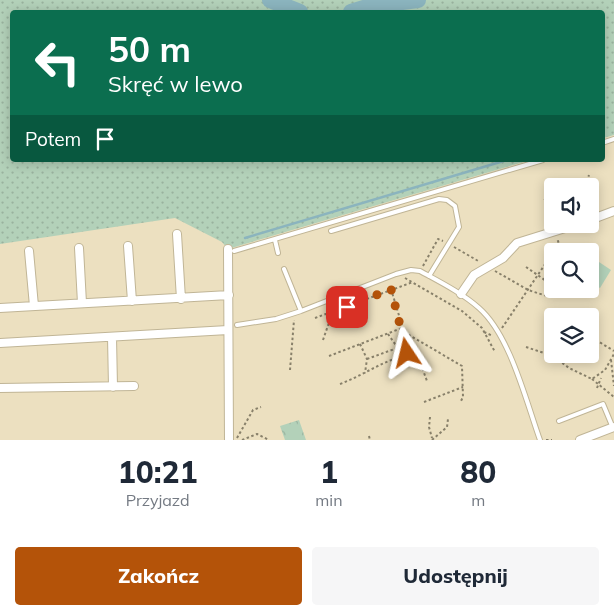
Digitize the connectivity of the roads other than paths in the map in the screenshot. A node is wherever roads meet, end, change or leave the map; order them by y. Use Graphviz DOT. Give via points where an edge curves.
graph roads {
  1 [pos="536,162"];
  2 [pos="614,212"];
  3 [pos="599,217"];
  4 [pos="331,231"];
  5 [pos="544,232"];
  6 [pos="177,234"];
  7 [pos="275,240"];
  8 [pos="128,246"];
  9 [pos="79,248"];
  10 [pos="231,250"];
  11 [pos="29,251"];
  12 [pos="278,253"];
  13 [pos="284,270"];
  14 [pos="429,276"];
  15 [pos="460,294"];
  16 [pos="229,295"];
  17 [pos="181,299"];
  18 [pos="132,301"];
  19 [pos="82,303"];
  20 [pos="34,306"];
  21 [pos="0,308"];
  22 [pos="301,311"];
  23 [pos="237,324"];
  24 [pos="228,330"];
  25 [pos="112,337"];
  26 [pos="0,343"];
  27 [pos="134,386"];
  28 [pos="113,387"];
  29 [pos="0,388"];
  30 [pos="560,421"];
  31 [pos="613,428"];
  32 [pos="229,440"];
  33 [pos="540,440"];
  34 [pos="580,440"];
  1 -- 7 [label="lane"];
  2 -- 3 [label="street"];
  4 -- 14 [label="lane" via="439,199 447,200 455,206 458,227"];
  5 -- 15 [label="street" via="517,243 503,258 474,275"];
  6 -- 17 [label="street"];
  7 -- 10 [label="lane"];
  7 -- 12 [label="lane"];
  8 -- 18 [label="street"];
  9 -- 19 [label="street"];
  10 -- 16 [label="street"];
  11 -- 20 [label="street"];
  13 -- 22 [label="lane"];
  14 -- 15 [label="lane"];
  14 -- 22 [label="lane" via="411,270 396,274"];
  15 -- 33 [label="lane" via="480,308 499,332"];
  16 -- 17 [label="street"];
  16 -- 24 [label="street"];
  17 -- 18 [label="street"];
  18 -- 19 [label="street"];
  19 -- 20 [label="street"];
  20 -- 21 [label="street"];
  22 -- 23 [label="lane" via="276,319"];
  24 -- 25 [label="street"];
  24 -- 32 [label="street"];
  25 -- 26 [label="street"];
  25 -- 28 [label="street"];
  27 -- 28 [label="street"];
  28 -- 29 [label="street"];
  30 -- 31 [label="lane" via="603,404"];
  31 -- 34 [label="street"];
}
